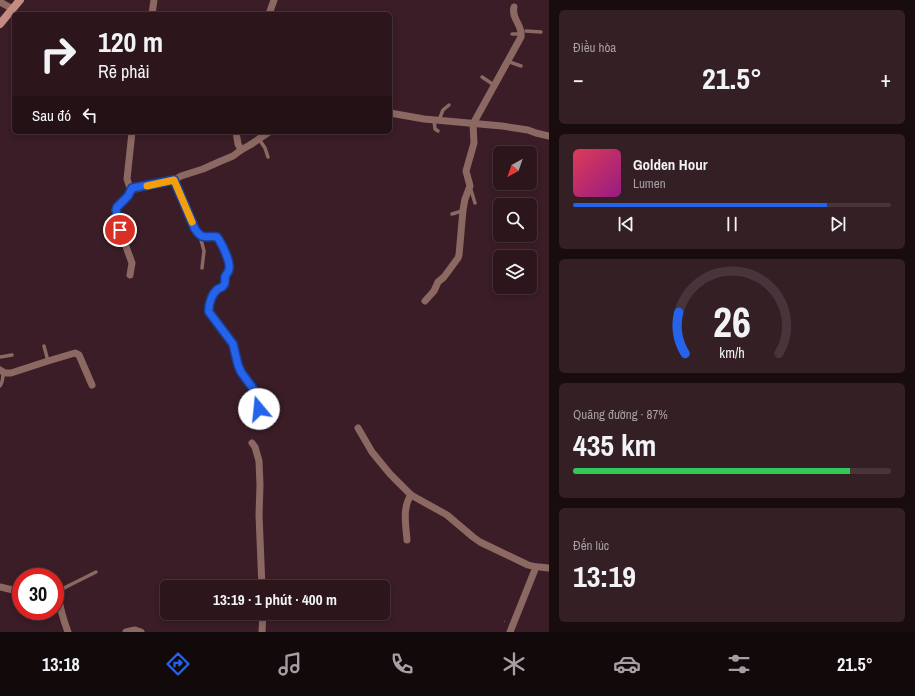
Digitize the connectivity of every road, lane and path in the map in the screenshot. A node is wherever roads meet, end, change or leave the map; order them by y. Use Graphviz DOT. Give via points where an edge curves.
graph roads {
  1 [pos="20,0"];
  2 [pos="154,0"];
  3 [pos="274,0"];
  4 [pos="0,2"];
  5 [pos="514,7"];
  6 [pos="12,9"];
  7 [pos="152,12"];
  8 [pos="270,12"];
  9 [pos="0,24"];
  10 [pos="523,32"];
  11 [pos="541,32"];
  12 [pos="512,34"];
  13 [pos="507,61"];
  14 [pos="521,66"];
  15 [pos="482,77"];
  16 [pos="494,85"];
  17 [pos="449,105"];
  18 [pos="392,112"];
  19 [pos="436,120"];
  20 [pos="473,124"];
  21 [pos="438,131"];
  22 [pos="132,134"];
  23 [pos="236,134"];
  24 [pos="266,134"];
  25 [pos="549,136"];
  26 [pos="259,139"];
  27 [pos="241,150"];
  28 [pos="268,157"];
  29 [pos="174,180"];
  30 [pos="470,186"];
  31 [pos="132,188"];
  32 [pos="475,203"];
  33 [pos="463,210"];
  34 [pos="452,214"];
  35 [pos="200,236"];
  36 [pos="202,268"];
  37 [pos="130,275"];
  38 [pos="426,301"];
  39 [pos="44,346"];
  40 [pos="12,355"];
  41 [pos="0,357"];
  42 [pos="48,361"];
  43 [pos="1,371"];
  44 [pos="92,385"];
  45 [pos="0,386"];
  46 [pos="259,409"];
  47 [pos="358,428"];
  48 [pos="252,443"];
  49 [pos="411,496"];
  50 [pos="407,540"];
  51 [pos="536,567"];
  52 [pos="549,568"];
  53 [pos="96,572"];
  54 [pos="262,580"];
  55 [pos="0,587"];
  56 [pos="64,588"];
  57 [pos="12,590"];
  58 [pos="63,620"];
  59 [pos="263,620"];
  60 [pos="68,632"];
  61 [pos="126,632"];
  62 [pos="141,632"];
  63 [pos="262,632"];
  64 [pos="510,632"];
  1 -- 6 [label="street"];
  2 -- 7 [label="street"];
  3 -- 8 [label="street"];
  4 -- 6 [label="street"];
  5 -- 10 [label="street" via="513,14"];
  6 -- 9 [label="street"];
  10 -- 11 [label="lane"];
  10 -- 12 [label="lane"];
  10 -- 13 [label="street"];
  13 -- 14 [label="lane"];
  13 -- 16 [label="street"];
  15 -- 16 [label="lane"];
  16 -- 20 [label="street"];
  17 -- 19 [label="lane"];
  18 -- 19 [label="street"];
  19 -- 20 [label="street"];
  19 -- 21 [label="lane" via="435,129"];
  20 -- 25 [label="street" via="528,130"];
  20 -- 30 [label="street" via="474,143 466,171"];
  22 -- 31 [label="street" via="127,179"];
  23 -- 27 [label="street"];
  24 -- 26 [label="street"];
  26 -- 27 [label="street"];
  26 -- 28 [label="lane"];
  27 -- 29 [label="street" via="233,156"];
  29 -- 31 [label="street"];
  29 -- 35 [label="street"];
  30 -- 32 [label="lane"];
  30 -- 33 [label="street"];
  31 -- 37 [label="street" via="116,210 132,263"];
  33 -- 34 [label="lane"];
  33 -- 38 [label="street" via="458,258"];
  35 -- 36 [label="lane" via="204,251"];
  35 -- 46 [label="street" via="217,237 230,266 225,284 214,294 209,312 233,344 238,365 252,387"];
  39 -- 42 [label="lane"];
  40 -- 41 [label="lane"];
  42 -- 43 [label="street" via="11,373"];
  42 -- 44 [label="street" via="77,354"];
  43 -- 45 [label="lane" via="3,379"];
  47 -- 49 [label="street" via="372,452"];
  48 -- 54 [label="street" via="259,461"];
  49 -- 50 [label="street" via="406,507"];
  49 -- 51 [label="street" via="447,515 480,542"];
  51 -- 52 [label="street"];
  51 -- 64 [label="street"];
  53 -- 56 [label="lane"];
  55 -- 57 [label="street"];
  58 -- 60 [label="street"];
  59 -- 63 [label="street"];
  61 -- 62 [label="street"];
}
